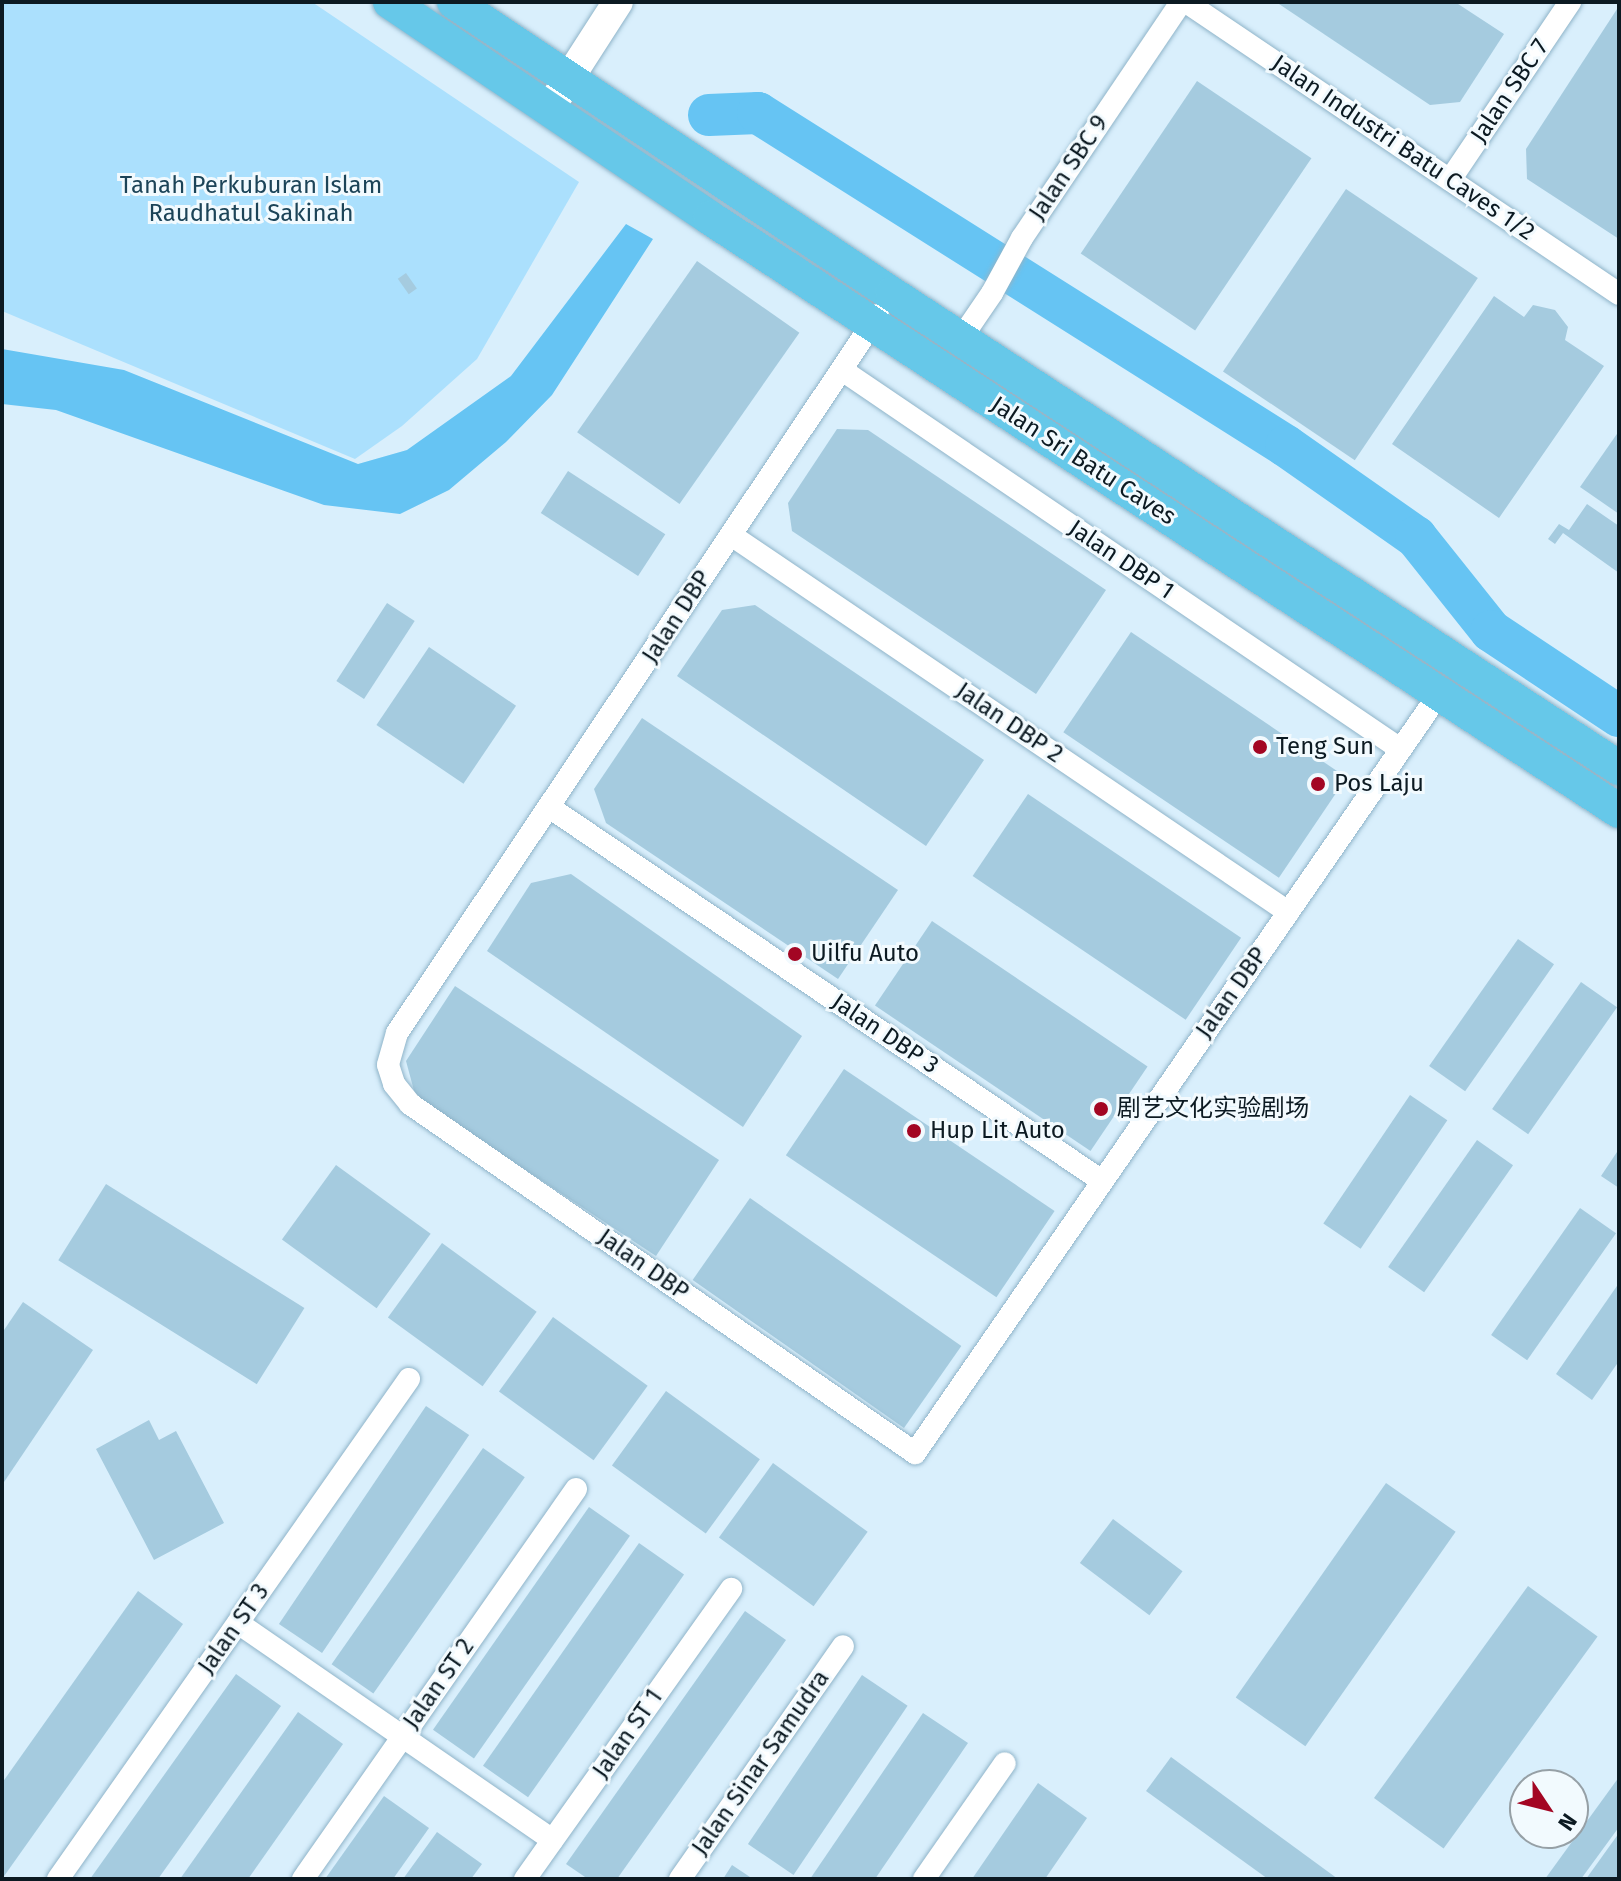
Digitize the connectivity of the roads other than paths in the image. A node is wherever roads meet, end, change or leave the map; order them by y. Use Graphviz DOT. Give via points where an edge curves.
graph roads {
  1 [pos="390,2"];
  2 [pos="454,2"];
  3 [pos="618,2"];
  4 [pos="1183,2"];
  5 [pos="1570,2"];
  6 [pos="568,80"];
  7 [pos="549,109"];
  8 [pos="1450,180"];
  9 [pos="892,294"];
  10 [pos="1619,294"];
  11 [pos="872,324"];
  12 [pos="962,337"];
  13 [pos="842,370"];
  14 [pos="731,535"];
  15 [pos="1439,694"];
  16 [pos="1400,749"];
  17 [pos="1619,768"];
  18 [pos="549,807"];
  19 [pos="1619,811"];
  20 [pos="1288,912"];
  21 [pos="1102,1181"];
  22 [pos="409,1379"];
  23 [pos="576,1489"];
  24 [pos="731,1589"];
  25 [pos="238,1623"];
  26 [pos="843,1646"];
  27 [pos="402,1737"];
  28 [pos="1005,1763"];
  29 [pos="552,1840"];
  30 [pos="58,1879"];
  31 [pos="303,1879"];
  32 [pos="525,1879"];
  33 [pos="680,1879"];
  34 [pos="924,1879"];
  1 -- 7 [label="main road, Jalan Sri Batu Caves"];
  2 -- 6 [label="main road, Jalan Sri Batu Caves"];
  3 -- 6 [label="street"];
  4 -- 8 [label="street, Jalan Industri Batu Caves 1/2"];
  4 -- 12 [label="street, Jalan SBC 9" via="1022,238"];
  5 -- 8 [label="street, Jalan SBC 7"];
  6 -- 7 [label="street"];
  6 -- 9 [label="main road, Jalan Sri Batu Caves"];
  7 -- 11 [label="main road, Jalan Sri Batu Caves"];
  8 -- 10 [label="street, Jalan Industri Batu Caves 1/2"];
  9 -- 11 [label="street, Jalan DBP"];
  9 -- 12 [label="main road, Jalan Sri Batu Caves"];
  11 -- 13 [label="street, Jalan DBP"];
  11 -- 15 [label="main road, Jalan Sri Batu Caves"];
  12 -- 17 [label="main road, Jalan Sri Batu Caves"];
  13 -- 14 [label="street, Jalan DBP"];
  13 -- 16 [label="street, Jalan DBP 1"];
  14 -- 18 [label="street, Jalan DBP"];
  14 -- 20 [label="street, Jalan DBP 2"];
  15 -- 16 [label="street, Jalan DBP"];
  15 -- 19 [label="main road, Jalan Sri Batu Caves"];
  16 -- 20 [label="street, Jalan DBP"];
  18 -- 21 [label="street, Jalan DBP 3"];
  18 -- 21 [label="street, Jalan DBP" via="397,1033 388,1065 394,1084 410,1104 915,1453"];
  20 -- 21 [label="street, Jalan DBP"];
  22 -- 25 [label="street, Jalan ST 3"];
  23 -- 27 [label="street, Jalan ST 2"];
  24 -- 29 [label="street, Jalan ST 1"];
  25 -- 27 [label="street"];
  25 -- 30 [label="street, Jalan ST 3"];
  26 -- 33 [label="street, Jalan Sinar Samudra"];
  27 -- 29 [label="street"];
  27 -- 31 [label="street, Jalan ST 2"];
  28 -- 34 [label="street"];
  29 -- 32 [label="street, Jalan ST 1"];
}
